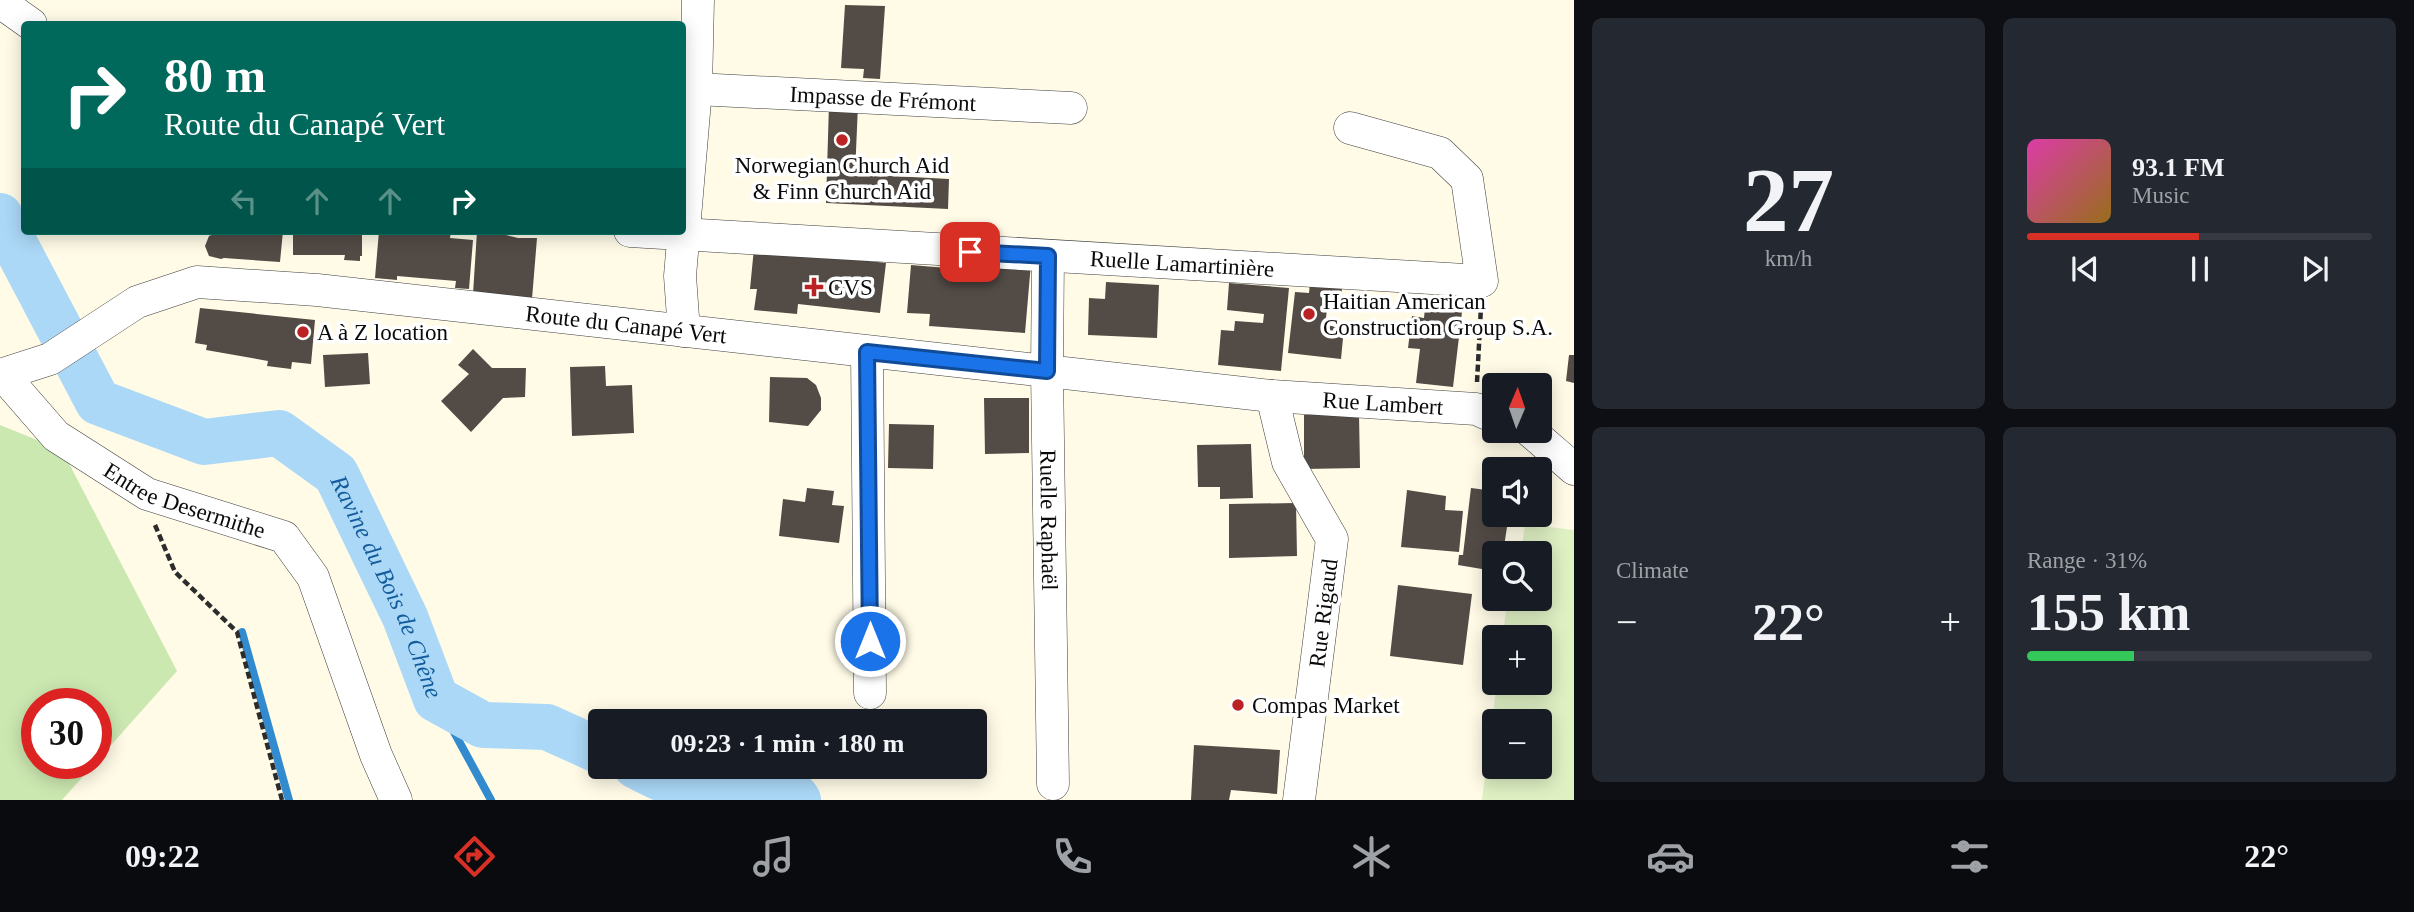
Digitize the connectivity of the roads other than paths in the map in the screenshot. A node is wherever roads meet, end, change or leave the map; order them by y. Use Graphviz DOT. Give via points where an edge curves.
graph roads {
  1 [pos="698,0"];
  2 [pos="0,2"];
  3 [pos="28,21"];
  4 [pos="696,89"];
  5 [pos="1071,108"];
  6 [pos="1350,128"];
  7 [pos="686,194"];
  8 [pos="671,235"];
  9 [pos="682,236"];
  10 [pos="1048,256"];
  11 [pos="684,331"];
  12 [pos="867,352"];
  13 [pos="1047,371"];
  14 [pos="2,375"];
  15 [pos="1272,396"];
  16 [pos="1482,413"];
  17 [pos="1545,443"];
  18 [pos="1574,470"];
  19 [pos="870,693"];
  20 [pos="1053,784"];
  21 [pos="396,800"];
  22 [pos="1299,800"];
  1 -- 4 [label="street"];
  2 -- 3 [label="street"];
  4 -- 5 [label="street, Impasse de Frémont"];
  4 -- 7 [label="street"];
  6 -- 10 [label="street, Ruelle Lamartinière" via="1440,153 1467,179 1482,282"];
  8 -- 9 [label="street, Ruelle Lamartinière"];
  9 -- 10 [label="street, Ruelle Lamartinière"];
  9 -- 11 [label="street"];
  10 -- 13 [label="street, Ruelle Raphaël"];
  11 -- 12 [label="street, Route du Canapé Vert"];
  11 -- 14 [label="street, Route du Canapé Vert" via="317,290 197,282 137,302 50,359"];
  12 -- 13 [label="street, Route du Canapé Vert"];
  12 -- 19 [label="street"];
  13 -- 15 [label="street, Route du Canapé Vert"];
  13 -- 20 [label="street, Ruelle Raphaël"];
  14 -- 21 [label="street, Entree Desermithe" via="56,436 147,494 284,537 313,577"];
  15 -- 16 [label="street, Rue Lambert"];
  15 -- 22 [label="street, Rue Rigaud" via="1288,463 1332,539"];
  17 -- 18 [label="street"];
}
